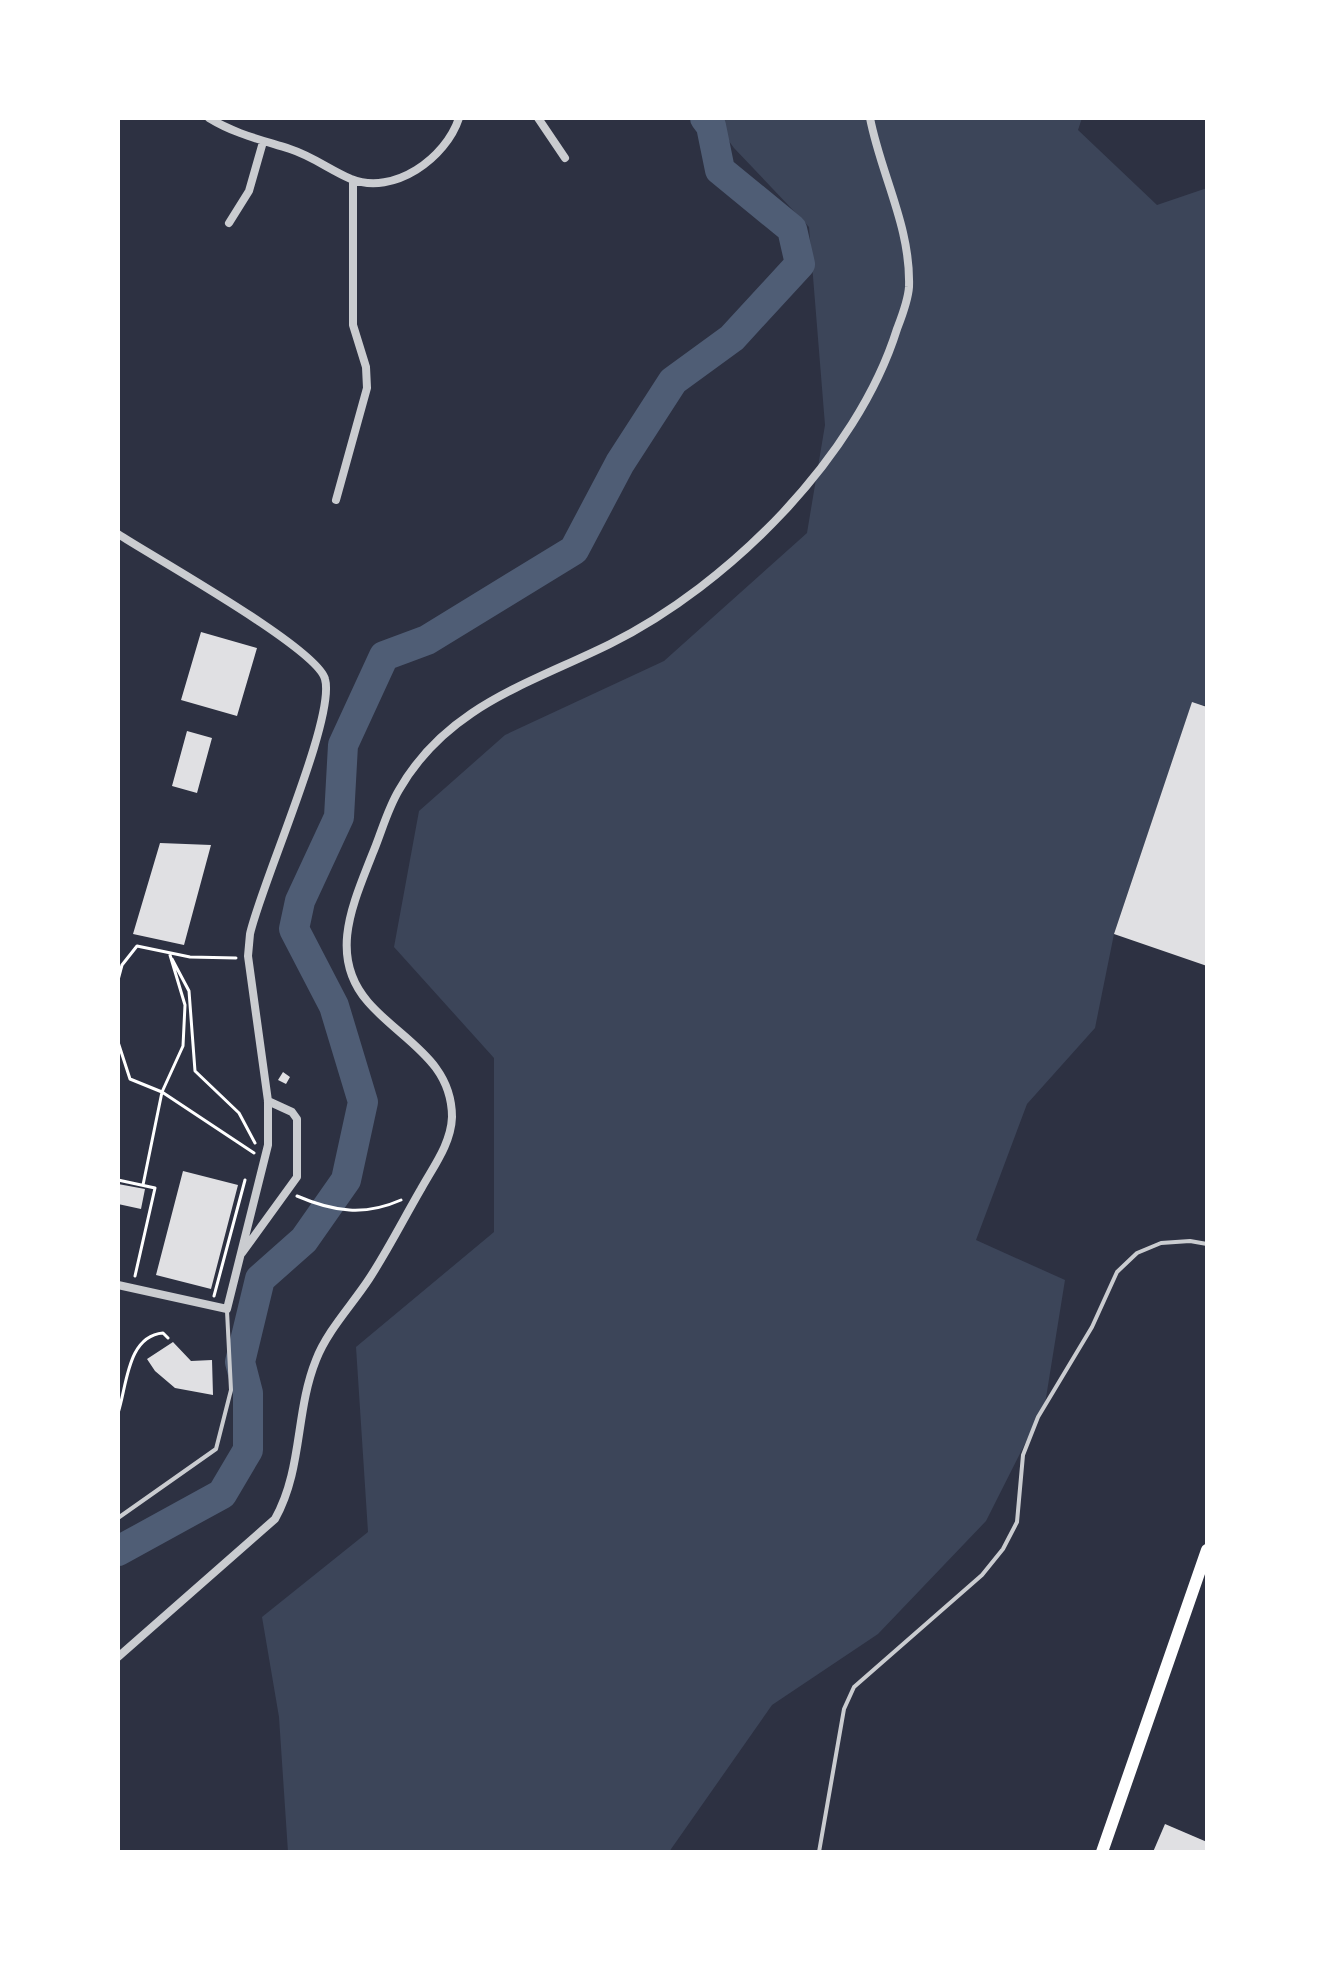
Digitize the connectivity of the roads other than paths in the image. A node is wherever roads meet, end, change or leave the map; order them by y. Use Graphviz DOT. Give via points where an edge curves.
graph roads {
  1 [pos="209,118"];
  2 [pos="459,118"];
  3 [pos="538,118"];
  4 [pos="870,118"];
  5 [pos="263,142"];
  6 [pos="565,158"];
  7 [pos="353,180"];
  8 [pos="229,223"];
  9 [pos="336,500"];
  10 [pos="118,534"];
  11 [pos="268,1101"];
  12 [pos="1207,1244"];
  13 [pos="237,1260"];
  14 [pos="118,1285"];
  15 [pos="227,1309"];
  16 [pos="118,1518"];
  17 [pos="1207,1550"];
  18 [pos="118,1657"];
  19 [pos="819,1852"];
  20 [pos="1102,1852"];
  1 -- 5 [label="street"];
  2 -- 7 [label="street" via="439,152 415,172 387,181"];
  3 -- 6 [label="street"];
  4 -- 18 [label="street" via="908,249 909,293 875,388 847,435 750,544 698,588 614,642 468,712 413,768 397,793 348,917 346,954 354,981 368,1001 438,1066 452,1117 448,1139 398,1235 317,1355 301,1404 289,1494 275,1519"];
  5 -- 7 [label="street" via="321,162"];
  5 -- 8 [label="street" via="249,191"];
  7 -- 9 [label="street" via="353,325 367,388"];
  10 -- 11 [label="street" via="290,642 320,668 326,681 320,725 253,922 248,956"];
  11 -- 13 [label="street" via="265,1164"];
  11 -- 13 [label="street" via="292,1112 300,1129 297,1177"];
  12 -- 19 [label="lane" via="1161,1243 1137,1253 1117,1272 1092,1327 1038,1417 1023,1455 1017,1522 1003,1549 982,1575 854,1687 844,1709"];
  13 -- 15 [label="street"];
  14 -- 15 [label="street"];
  15 -- 16 [label="lane" via="231,1390 216,1449"];
  17 -- 20 [label="main road"];
}
